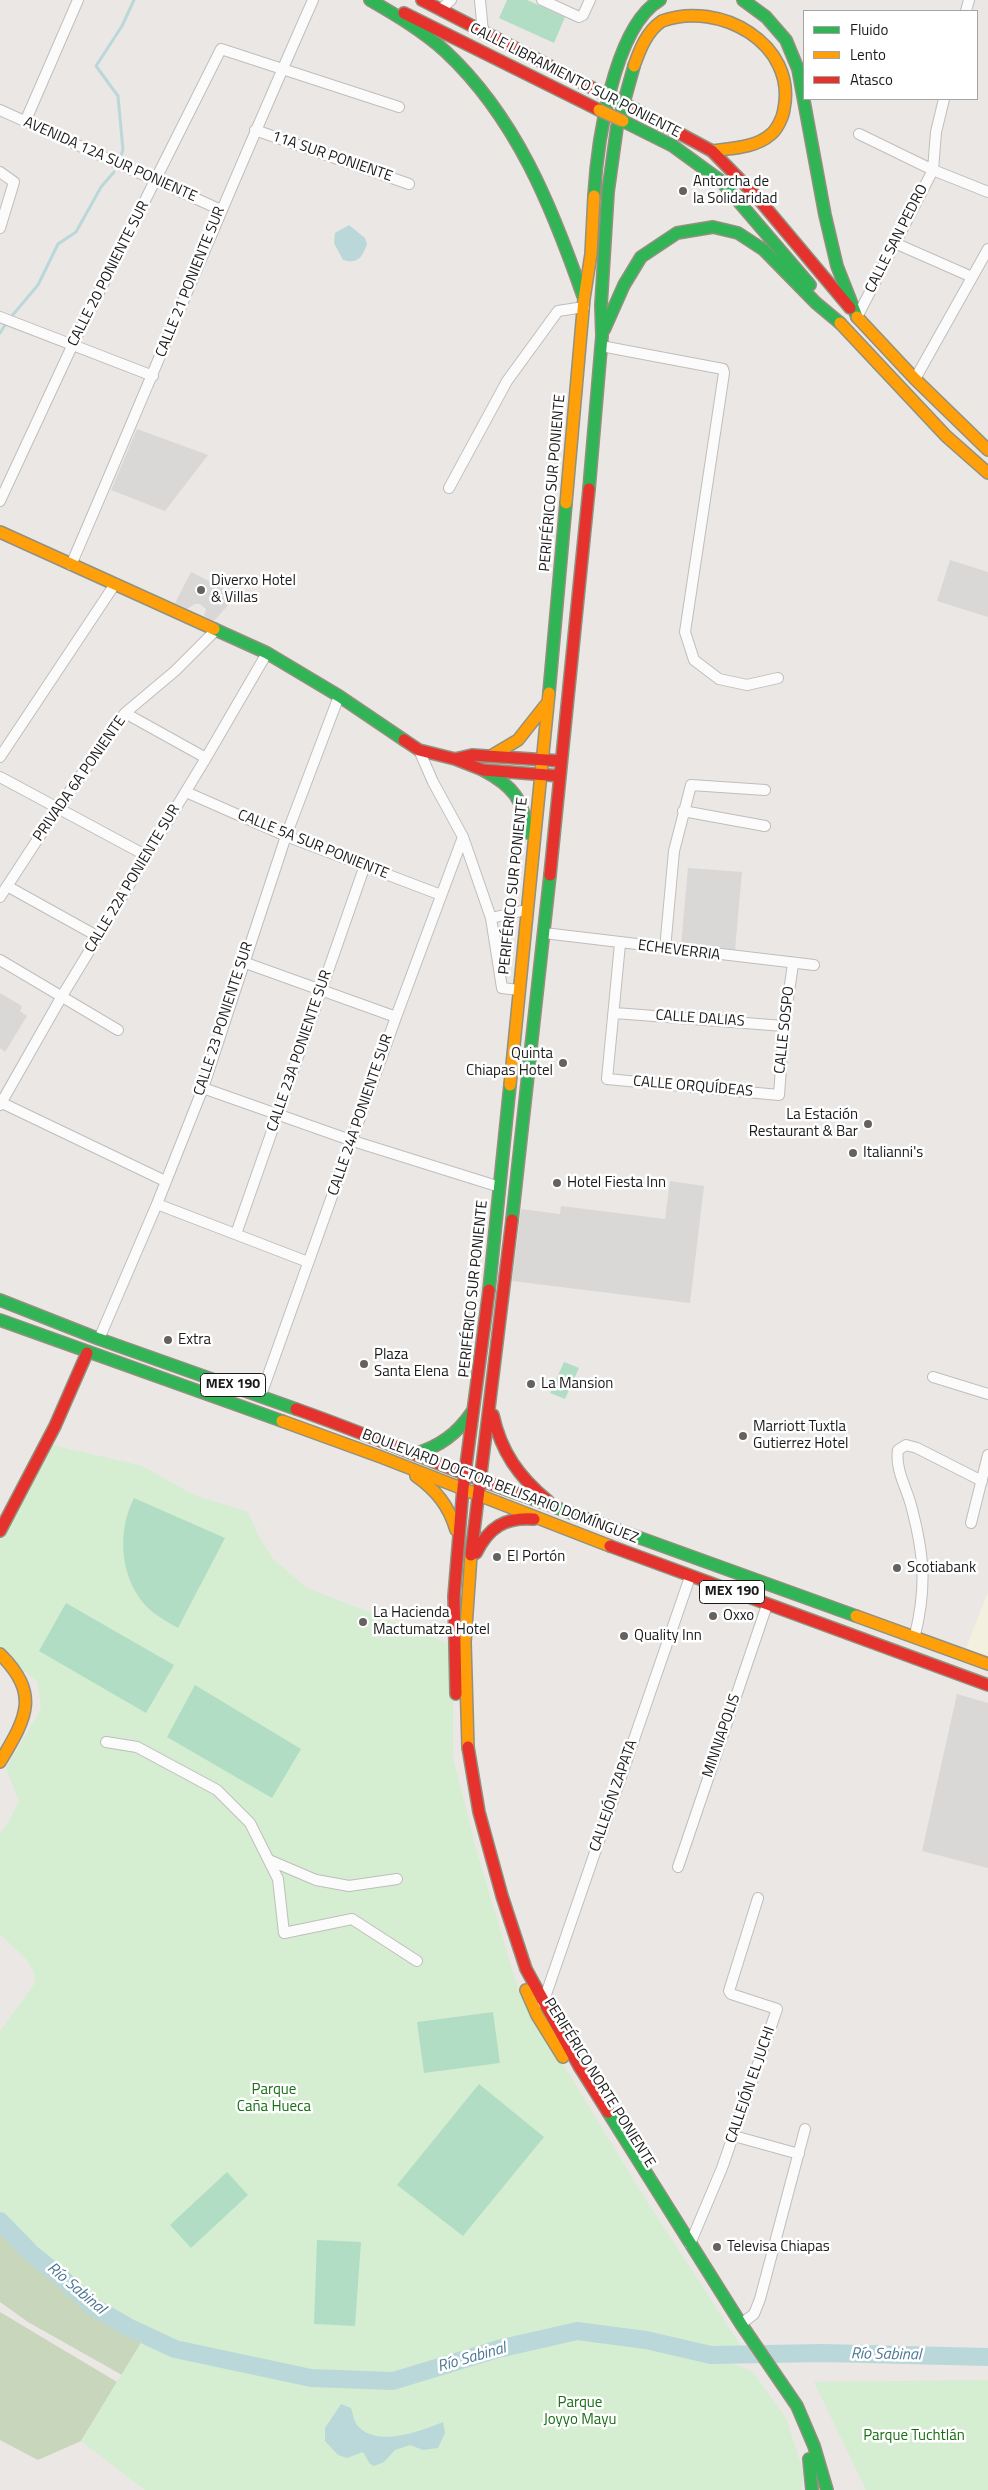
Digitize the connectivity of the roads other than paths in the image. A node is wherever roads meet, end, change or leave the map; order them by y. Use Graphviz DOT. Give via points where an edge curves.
graph roads {
  1 [pos="78,0"];
  2 [pos="313,0"];
  3 [pos="370,0"];
  4 [pos="378,0"];
  5 [pos="422,0"];
  6 [pos="451,0"];
  7 [pos="480,0"];
  8 [pos="542,0"];
  9 [pos="590,0"];
  10 [pos="660,0"];
  11 [pos="743,0"];
  12 [pos="440,10"];
  13 [pos="484,32"];
  14 [pos="283,68"];
  15 [pos="803,96"];
  16 [pos="804,100"];
  17 [pos="944,100"];
  18 [pos="399,107"];
  19 [pos="0,110"];
  20 [pos="25,122"];
  21 [pos="255,130"];
  22 [pos="859,134"];
  23 [pos="712,151"];
  24 [pos="933,170"];
  25 [pos="0,172"];
  26 [pos="156,182"];
  27 [pos="409,184"];
  28 [pos="988,192"];
  29 [pos="221,210"];
  30 [pos="0,228"];
  31 [pos="897,244"];
  32 [pos="988,249"];
  33 [pos="972,277"];
  34 [pos="584,303"];
  35 [pos="859,312"];
  36 [pos="0,317"];
  37 [pos="840,323"];
  38 [pos="602,341"];
  39 [pos="73,344"];
  40 [pos="153,376"];
  41 [pos="915,379"];
  42 [pos="988,450"];
  43 [pos="988,473"];
  44 [pos="449,488"];
  45 [pos="0,501"];
  46 [pos="0,532"];
  47 [pos="71,565"];
  48 [pos="115,584"];
  49 [pos="215,631"];
  50 [pos="267,653"];
  51 [pos="778,678"];
  52 [pos="339,696"];
  53 [pos="548,701"];
  54 [pos="125,713"];
  55 [pos="419,750"];
  56 [pos="491,756"];
  57 [pos="0,758"];
  58 [pos="206,758"];
  59 [pos="455,759"];
  60 [pos="542,759"];
  61 [pos="561,761"];
  62 [pos="483,770"];
  63 [pos="541,774"];
  64 [pos="560,776"];
  65 [pos="0,777"];
  66 [pos="765,790"];
  67 [pos="186,792"];
  68 [pos="58,808"];
  69 [pos="683,811"];
  70 [pos="765,826"];
  71 [pos="286,836"];
  72 [pos="463,837"];
  73 [pos="147,856"];
  74 [pos="531,857"];
  75 [pos="364,868"];
  76 [pos="7,886"];
  77 [pos="441,896"];
  78 [pos="0,897"];
  79 [pos="526,910"];
  80 [pos="491,918"];
  81 [pos="544,933"];
  82 [pos="98,936"];
  83 [pos="620,944"];
  84 [pos="666,949"];
  85 [pos="0,960"];
  86 [pos="243,962"];
  87 [pos="793,964"];
  88 [pos="814,965"];
  89 [pos="320,990"];
  90 [pos="519,990"];
  91 [pos="62,996"];
  92 [pos="615,1013"];
  93 [pos="396,1017"];
  94 [pos="784,1026"];
  95 [pos="118,1030"];
  96 [pos="203,1088"];
  97 [pos="779,1095"];
  98 [pos="0,1103"];
  99 [pos="278,1115"];
  100 [pos="353,1141"];
  101 [pos="503,1162"];
  102 [pos="518,1163"];
  103 [pos="165,1181"];
  104 [pos="500,1187"];
  105 [pos="157,1204"];
  106 [pos="498,1213"];
  107 [pos="511,1227"];
  108 [pos="236,1234"];
  109 [pos="308,1262"];
  110 [pos="0,1300"];
  111 [pos="0,1320"];
  112 [pos="99,1339"];
  113 [pos="87,1353"];
  114 [pos="933,1377"];
  115 [pos="988,1394"];
  116 [pos="261,1395"];
  117 [pos="490,1400"];
  118 [pos="475,1407"];
  119 [pos="415,1454"];
  120 [pos="988,1455"];
  121 [pos="396,1463"];
  122 [pos="465,1475"];
  123 [pos="480,1480"];
  124 [pos="982,1481"];
  125 [pos="463,1488"];
  126 [pos="479,1495"];
  127 [pos="557,1508"];
  128 [pos="548,1520"];
  129 [pos="971,1523"];
  130 [pos="0,1531"];
  131 [pos="458,1548"];
  132 [pos="470,1566"];
  133 [pos="690,1577"];
  134 [pos="767,1605"];
  135 [pos="915,1636"];
  136 [pos="0,1654"];
  137 [pos="988,1664"];
  138 [pos="988,1685"];
  139 [pos="106,1742"];
  140 [pos="0,1762"];
  141 [pos="269,1860"];
  142 [pos="678,1867"];
  143 [pos="397,1879"];
  144 [pos="758,1898"];
  145 [pos="417,1961"];
  146 [pos="543,2003"];
  147 [pos="537,2015"];
  148 [pos="805,2129"];
  149 [pos="734,2136"];
  150 [pos="799,2154"];
  151 [pos="690,2244"];
  152 [pos="741,2324"];
  153 [pos="750,2344"];
  154 [pos="763,2362"];
  155 [pos="812,2490"];
  156 [pos="827,2490"];
  1 -- 20 [label="street"];
  2 -- 14 [label="street, CALLE 21 PONIENTE SUR"];
  3 -- 34 [label="main road" via="443,50 477,84 512,131 540,181"];
  4 -- 37 [label="main road, CALLE LIBRAMIENTO SUR PONIENTE, bridge" via="673,146 721,181"];
  5 -- 12 [label="main road, CALLE LIBRAMIENTO SUR PONIENTE"];
  6 -- 12 [label="street"];
  7 -- 13 [label="street"];
  8 -- 9 [label="street" via="579,17"];
  10 -- 34 [label="main road, PERIFÉRICO SUR PONIENTE" via="652,4 631,30 614,78 597,152 591,254"];
  11 -- 15 [label="main road" via="766,17 786,40 798,69"];
  12 -- 13 [label="main road, CALLE LIBRAMIENTO SUR PONIENTE"];
  13 -- 23 [label="main road, CALLE LIBRAMIENTO SUR PONIENTE, bridge"];
  14 -- 18 [label="street"];
  14 -- 21 [label="street, CALLE 21 PONIENTE SUR"];
  14 -- 26 [label="street, CALLE 20 PONIENTE SUR" via="221,49"];
  16 -- 35 [label="main road" via="837,266"];
  17 -- 24 [label="street" via="936,132"];
  19 -- 20 [label="street, AVENIDA 12A SUR PONIENTE"];
  20 -- 26 [label="street, AVENIDA 12A SUR PONIENTE"];
  21 -- 27 [label="street, 11A SUR PONIENTE"];
  21 -- 29 [label="street, CALLE 21 PONIENTE SUR"];
  22 -- 24 [label="street"];
  23 -- 35 [label="main road, CALLE LIBRAMIENTO SUR PONIENTE"];
  23 -- 38 [label="main road" via="749,146 771,135 783,116 787,95 782,70 769,42 746,21 713,7 685,9 661,21 644,40 616,127 608,192"];
  24 -- 28 [label="street"];
  24 -- 31 [label="street, CALLE SAN PEDRO"];
  25 -- 30 [label="street" via="14,182"];
  26 -- 29 [label="street, AVENIDA 12A SUR PONIENTE"];
  26 -- 39 [label="street, CALLE 20 PONIENTE SUR"];
  29 -- 40 [label="street, CALLE 21 PONIENTE SUR"];
  31 -- 33 [label="street"];
  31 -- 35 [label="street, CALLE SAN PEDRO"];
  32 -- 33 [label="street"];
  33 -- 41 [label="street"];
  34 -- 44 [label="street" via="558,311 507,381"];
  34 -- 53 [label="main road, PERIFÉRICO SUR PONIENTE"];
  35 -- 41 [label="main road, CALLE LIBRAMIENTO SUR PONIENTE"];
  36 -- 39 [label="street"];
  37 -- 38 [label="main road" via="764,250 738,232 713,227 677,233 641,257 624,285"];
  37 -- 43 [label="main road" via="946,436"];
  38 -- 51 [label="street" via="723,369 685,632 694,660 719,679 747,685"];
  38 -- 61 [label="main road, PERIFÉRICO SUR PONIENTE"];
  39 -- 40 [label="street"];
  39 -- 45 [label="street, CALLE 20 PONIENTE SUR"];
  40 -- 47 [label="street, CALLE 21 PONIENTE SUR"];
  41 -- 42 [label="main road, CALLE LIBRAMIENTO SUR PONIENTE"];
  46 -- 47 [label="main road"];
  47 -- 48 [label="main road"];
  48 -- 49 [label="main road"];
  48 -- 57 [label="street"];
  49 -- 50 [label="main road"];
  49 -- 54 [label="street, PRIVADA 6A PONIENTE" via="175,671"];
  50 -- 52 [label="main road"];
  50 -- 58 [label="street, CALLE 22A PONIENTE SUR"];
  52 -- 55 [label="main road"];
  52 -- 71 [label="street, CALLE 23 PONIENTE SUR"];
  53 -- 56 [label="main road" via="518,740"];
  53 -- 60 [label="main road, PERIFÉRICO SUR PONIENTE"];
  54 -- 58 [label="street"];
  54 -- 68 [label="street, PRIVADA 6A PONIENTE"];
  55 -- 59 [label="main road"];
  55 -- 72 [label="street" via="432,782"];
  56 -- 59 [label="main road"];
  56 -- 60 [label="main road"];
  58 -- 67 [label="street, CALLE 22A PONIENTE SUR"];
  59 -- 62 [label="main road"];
  60 -- 61 [label="main road"];
  60 -- 63 [label="main road, PERIFÉRICO SUR PONIENTE"];
  61 -- 64 [label="main road, PERIFÉRICO SUR PONIENTE"];
  62 -- 63 [label="main road"];
  62 -- 74 [label="main road" via="503,780 518,794 526,814"];
  63 -- 64 [label="main road"];
  63 -- 74 [label="main road, PERIFÉRICO SUR PONIENTE"];
  64 -- 81 [label="main road, PERIFÉRICO SUR PONIENTE"];
  65 -- 68 [label="street"];
  66 -- 69 [label="street" via="691,785"];
  67 -- 71 [label="street, CALLE 5A SUR PONIENTE"];
  67 -- 73 [label="street, CALLE 22A PONIENTE SUR"];
  68 -- 73 [label="street"];
  68 -- 76 [label="street, PRIVADA 6A PONIENTE"];
  69 -- 70 [label="street"];
  69 -- 84 [label="street" via="674,851"];
  71 -- 75 [label="street, CALLE 5A SUR PONIENTE"];
  71 -- 86 [label="street, CALLE 23 PONIENTE SUR"];
  72 -- 77 [label="street, CALLE 24A PONIENTE SUR"];
  72 -- 80 [label="street"];
  73 -- 82 [label="street, CALLE 22A PONIENTE SUR"];
  74 -- 79 [label="main road, PERIFÉRICO SUR PONIENTE"];
  75 -- 77 [label="street, CALLE 5A SUR PONIENTE"];
  75 -- 89 [label="street, CALLE 23A PONIENTE SUR"];
  76 -- 78 [label="street, PRIVADA 6A PONIENTE"];
  76 -- 82 [label="street"];
  77 -- 93 [label="street, CALLE 24A PONIENTE SUR"];
  79 -- 80 [label="street"];
  79 -- 90 [label="main road, PERIFÉRICO SUR PONIENTE"];
  80 -- 90 [label="street" via="502,988"];
  81 -- 83 [label="street, ECHEVERRIA"];
  81 -- 102 [label="main road, PERIFÉRICO SUR PONIENTE"];
  82 -- 91 [label="street, CALLE 22A PONIENTE SUR"];
  83 -- 84 [label="street, ECHEVERRIA"];
  83 -- 92 [label="street"];
  84 -- 87 [label="street, ECHEVERRIA"];
  85 -- 91 [label="street"];
  86 -- 89 [label="street"];
  86 -- 96 [label="street, CALLE 23 PONIENTE SUR"];
  87 -- 88 [label="street, ECHEVERRIA"];
  87 -- 94 [label="street, CALLE SOSPO"];
  89 -- 93 [label="street"];
  89 -- 99 [label="street, CALLE 23A PONIENTE SUR"];
  90 -- 101 [label="main road, PERIFÉRICO SUR PONIENTE"];
  91 -- 95 [label="street"];
  91 -- 98 [label="street, CALLE 22A PONIENTE SUR"];
  92 -- 94 [label="street, CALLE DALIAS"];
  92 -- 97 [label="street, CALLE ORQUÍDEAS" via="607,1079"];
  93 -- 100 [label="street, CALLE 24A PONIENTE SUR"];
  94 -- 97 [label="street, CALLE SOSPO"];
  96 -- 99 [label="street"];
  96 -- 103 [label="street, CALLE 23 PONIENTE SUR"];
  98 -- 103 [label="street"];
  99 -- 100 [label="street"];
  99 -- 108 [label="street, CALLE 23A PONIENTE SUR"];
  100 -- 104 [label="street"];
  100 -- 109 [label="street, CALLE 24A PONIENTE SUR"];
  101 -- 102 [label="main road"];
  101 -- 104 [label="main road, PERIFÉRICO SUR PONIENTE"];
  102 -- 107 [label="main road, PERIFÉRICO SUR PONIENTE"];
  103 -- 105 [label="street, CALLE 23 PONIENTE SUR"];
  104 -- 106 [label="main road, PERIFÉRICO SUR PONIENTE"];
  105 -- 108 [label="street"];
  105 -- 112 [label="street, CALLE 23 PONIENTE SUR"];
  106 -- 107 [label="main road"];
  106 -- 118 [label="main road, PERIFÉRICO SUR PONIENTE"];
  107 -- 117 [label="main road, PERIFÉRICO SUR PONIENTE"];
  108 -- 109 [label="street"];
  109 -- 116 [label="street, CALLE 24A PONIENTE SUR"];
  110 -- 112 [label="main road, BOULEVARD DOCTOR BELISARIO DOMÍNGUEZ / MEX 190"];
  111 -- 113 [label="main road, BOULEVARD DOCTOR BELISARIO DOMÍNGUEZ / MEX 190"];
  112 -- 116 [label="main road, BOULEVARD DOCTOR BELISARIO DOMÍNGUEZ / MEX 190"];
  113 -- 121 [label="main road, BOULEVARD DOCTOR BELISARIO DOMÍNGUEZ / MEX 190"];
  113 -- 130 [label="main road" via="55,1426"];
  114 -- 115 [label="street"];
  116 -- 119 [label="main road, BOULEVARD DOCTOR BELISARIO DOMÍNGUEZ / MEX 190"];
  117 -- 123 [label="main road, PERIFÉRICO SUR PONIENTE"];
  117 -- 127 [label="main road" via="506,1455 526,1483"];
  118 -- 119 [label="main road" via="454,1436"];
  118 -- 122 [label="main road, PERIFÉRICO SUR PONIENTE"];
  119 -- 122 [label="main road, BOULEVARD DOCTOR BELISARIO DOMÍNGUEZ / MEX 190"];
  120 -- 124 [label="street"];
  121 -- 125 [label="main road, BOULEVARD DOCTOR BELISARIO DOMÍNGUEZ / MEX 190"];
  121 -- 131 [label="main road" via="430,1485 443,1498 452,1513"];
  122 -- 123 [label="main road, BOULEVARD DOCTOR BELISARIO DOMÍNGUEZ / MEX 190"];
  122 -- 125 [label="main road, PERIFÉRICO NORTE PONIENTE"];
  123 -- 126 [label="main road, PERIFÉRICO NORTE PONIENTE"];
  123 -- 127 [label="main road, BOULEVARD DOCTOR BELISARIO DOMÍNGUEZ / MEX 190"];
  124 -- 129 [label="street"];
  124 -- 135 [label="street" via="917,1448 906,1445 898,1450 896,1460 911,1504 924,1574 923,1600"];
  125 -- 126 [label="main road, BOULEVARD DOCTOR BELISARIO DOMÍNGUEZ / MEX 190"];
  125 -- 131 [label="main road, PERIFÉRICO NORTE PONIENTE"];
  126 -- 128 [label="main road, BOULEVARD DOCTOR BELISARIO DOMÍNGUEZ / MEX 190"];
  126 -- 132 [label="main road, PERIFÉRICO NORTE PONIENTE"];
  127 -- 135 [label="main road, BOULEVARD DOCTOR BELISARIO DOMÍNGUEZ / MEX 190"];
  128 -- 132 [label="main road" via="528,1518 498,1523 482,1538"];
  128 -- 133 [label="main road, BOULEVARD DOCTOR BELISARIO DOMÍNGUEZ / MEX 190"];
  131 -- 147 [label="main road, PERIFÉRICO NORTE PONIENTE" via="454,1596 460,1757 493,1890 521,1979"];
  132 -- 146 [label="main road, PERIFÉRICO NORTE PONIENTE" via="465,1642 469,1756 479,1812 502,1896 526,1969"];
  133 -- 134 [label="main road, BOULEVARD DOCTOR BELISARIO DOMÍNGUEZ / MEX 190"];
  133 -- 146 [label="street, CALLEJÓN ZAPATA"];
  134 -- 138 [label="main road, BOULEVARD DOCTOR BELISARIO DOMÍNGUEZ / MEX 190"];
  134 -- 142 [label="street, MINNIAPOLIS"];
  135 -- 137 [label="main road, BOULEVARD DOCTOR BELISARIO DOMÍNGUEZ / MEX 190"];
  136 -- 140 [label="main road" via="16,1668 27,1690 24,1713"];
  139 -- 141 [label="street" via="137,1747 217,1790 250,1823"];
  141 -- 143 [label="street" via="316,1880 349,1886"];
  141 -- 145 [label="street" via="278,1879 284,1933 352,1919"];
  144 -- 149 [label="street, CALLEJÓN EL JUCHI" via="729,1991 777,2009"];
  146 -- 147 [label="street, CALLEJÓN ZAPATA"];
  146 -- 151 [label="main road, PERIFÉRICO NORTE PONIENTE"];
  147 -- 153 [label="main road, PERIFÉRICO NORTE PONIENTE"];
  148 -- 150 [label="street"];
  149 -- 150 [label="street"];
  149 -- 151 [label="street, CALLEJÓN EL JUCHI"];
  150 -- 152 [label="street" via="760,2299 754,2314"];
  151 -- 152 [label="main road, PERIFÉRICO NORTE PONIENTE"];
  152 -- 153 [label="main road, PERIFÉRICO NORTE PONIENTE"];
  153 -- 154 [label="main road, PERIFÉRICO NORTE PONIENTE"];
  154 -- 155 [label="main road, PERIFÉRICO NORTE PONIENTE" via="790,2409 805,2444 811,2466"];
  154 -- 156 [label="main road, PERIFÉRICO NORTE PONIENTE" via="796,2406 814,2446"];
}
